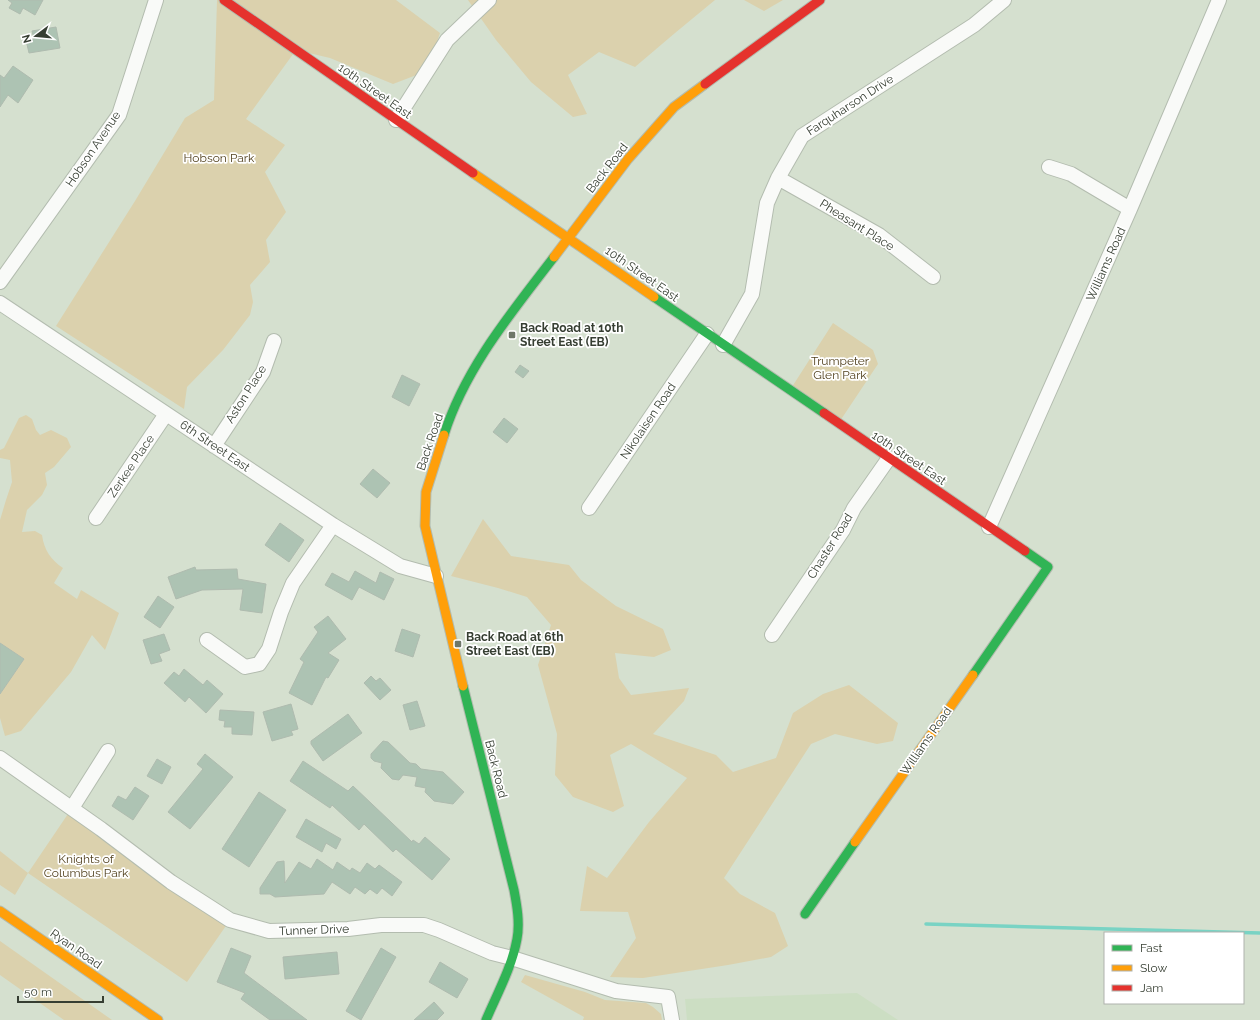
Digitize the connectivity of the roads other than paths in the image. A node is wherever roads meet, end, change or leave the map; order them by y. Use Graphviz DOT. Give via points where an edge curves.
graph roads {
  1 [pos="156,0"];
  2 [pos="224,0"];
  3 [pos="489,0"];
  4 [pos="820,0"];
  5 [pos="1004,0"];
  6 [pos="1219,0"];
  7 [pos="396,120"];
  8 [pos="1049,168"];
  9 [pos="778,178"];
  10 [pos="1130,209"];
  11 [pos="568,238"];
  12 [pos="933,277"];
  13 [pos="0,282"];
  14 [pos="0,303"];
  15 [pos="707,334"];
  16 [pos="274,341"];
  17 [pos="723,345"];
  18 [pos="166,414"];
  19 [pos="214,446"];
  20 [pos="889,458"];
  21 [pos="590,508"];
  22 [pos="96,518"];
  23 [pos="333,525"];
  24 [pos="989,527"];
  25 [pos="1048,567"];
  26 [pos="436,576"];
  27 [pos="772,635"];
  28 [pos="207,640"];
  29 [pos="108,751"];
  30 [pos="0,758"];
  31 [pos="72,808"];
  32 [pos="0,911"];
  33 [pos="805,914"];
  34 [pos="512,958"];
  35 [pos="158,1020"];
  36 [pos="486,1020"];
  37 [pos="672,1020"];
  1 -- 13 [label="street, Hobson Avenue" via="119,115"];
  2 -- 7 [label="street, 10th Street East"];
  3 -- 7 [label="street" via="447,40"];
  4 -- 11 [label="street, Back Road" via="674,107 628,159"];
  5 -- 9 [label="street, Farquharson Drive" via="974,25 802,136"];
  6 -- 10 [label="street, Williams Road"];
  7 -- 11 [label="street, 10th Street East"];
  8 -- 10 [label="street" via="1071,174"];
  9 -- 12 [label="street, Pheasant Place" via="879,235"];
  9 -- 17 [label="street, Farquharson Drive" via="767,203 752,294"];
  10 -- 24 [label="street, Williams Road"];
  11 -- 15 [label="street, 10th Street East"];
  11 -- 26 [label="street, Back Road" via="499,329 468,381 449,420 426,492 425,526"];
  14 -- 18 [label="street, 6th Street East"];
  15 -- 17 [label="street, 10th Street East"];
  15 -- 21 [label="street, Nikolaisen Road"];
  16 -- 19 [label="street, Aston Place" via="263,372"];
  17 -- 20 [label="street, 10th Street East"];
  18 -- 19 [label="street, 6th Street East"];
  18 -- 22 [label="street, Zerkee Place"];
  19 -- 23 [label="street, 6th Street East"];
  20 -- 24 [label="street, 10th Street East"];
  20 -- 27 [label="street, Chaster Road"];
  23 -- 26 [label="street, 6th Street East" via="400,566"];
  23 -- 28 [label="street" via="293,583 270,649 259,664 246,667"];
  24 -- 25 [label="street, 10th Street East"];
  25 -- 33 [label="street, Williams Road"];
  26 -- 34 [label="street, Back Road" via="514,890 518,926"];
  29 -- 31 [label="street"];
  30 -- 31 [label="street, Tunner Drive"];
  31 -- 34 [label="street, Tunner Drive" via="171,882 230,920 269,931 348,929 381,925 424,926 492,953"];
  32 -- 35 [label="street, Ryan Road"];
  34 -- 36 [label="street, Back Road"];
  34 -- 37 [label="street, Tunner Drive" via="616,991 668,997"];
}
